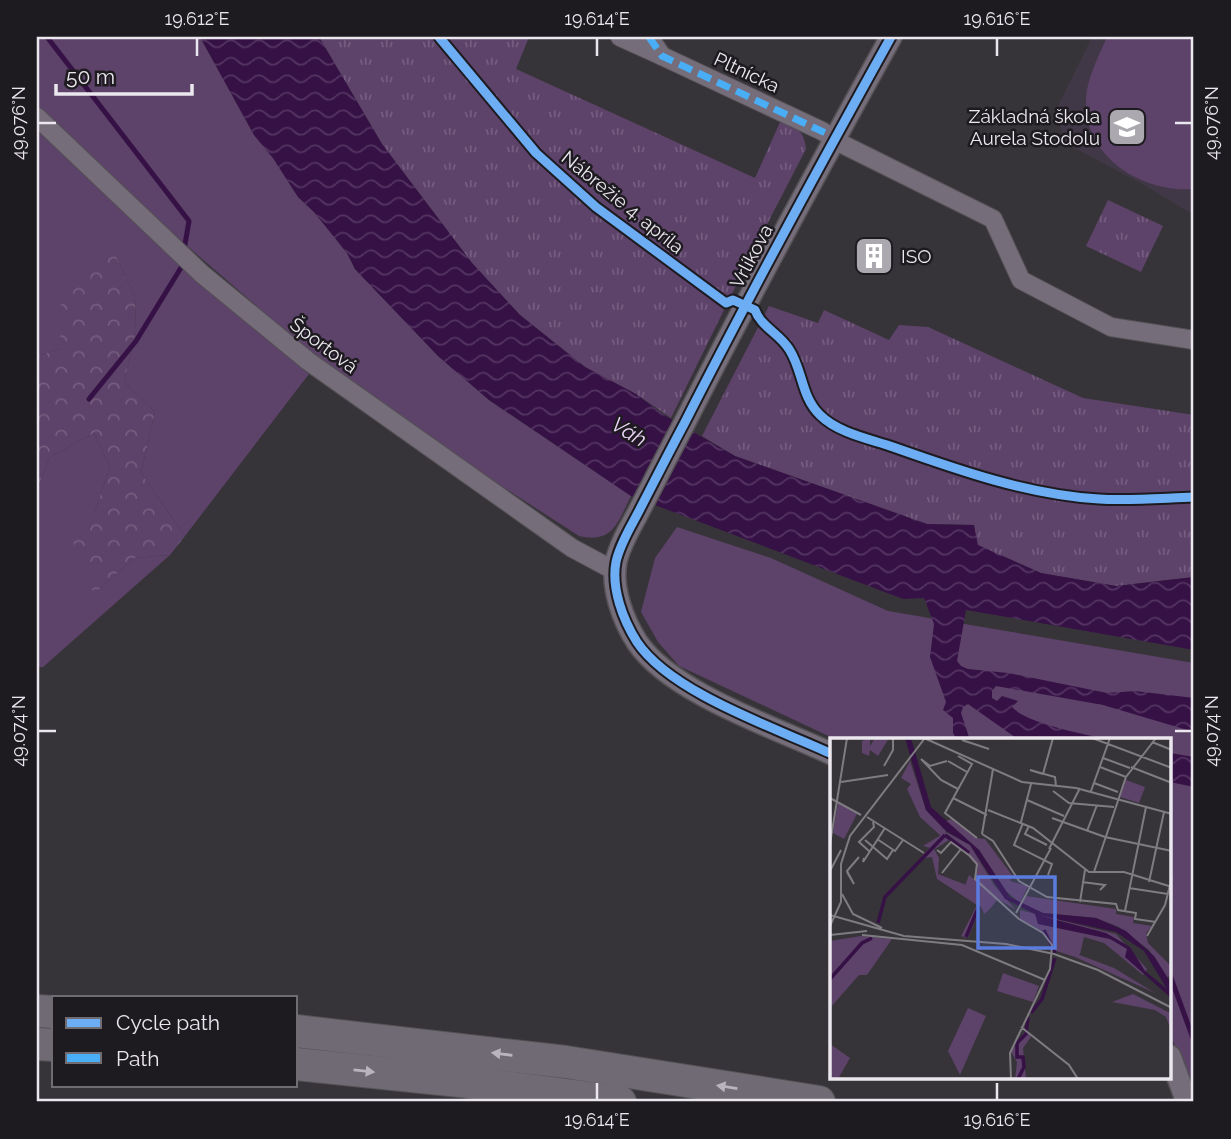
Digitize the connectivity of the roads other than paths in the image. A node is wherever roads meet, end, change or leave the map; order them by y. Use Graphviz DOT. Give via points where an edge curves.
graph roads {
  1 [pos="620,37"];
  2 [pos="649,37"];
  3 [pos="891,37"];
  4 [pos="662,56"];
  5 [pos="37,117"];
  6 [pos="834,137"];
  7 [pos="1194,340"];
  8 [pos="615,571"];
  9 [pos="830,753"];
  10 [pos="298,1031"];
  11 [pos="1172,1061"];
  12 [pos="298,1063"];
  13 [pos="620,1102"];
  14 [pos="819,1102"];
  15 [pos="1187,1102"];
  1 -- 4 [label="street, Pltnícka"];
  2 -- 4 [label="street"];
  3 -- 6 [label="street, Vrlíkova"];
  4 -- 6 [label="street, Pltnícka"];
  5 -- 8 [label="street, Športová" via="202,275 308,361 572,548"];
  6 -- 7 [label="street, Pltnícka" via="993,219 1021,280 1111,327"];
  6 -- 8 [label="street, Vrlíkova" via="633,523"];
  8 -- 9 [label="street" via="621,607 631,629 660,668 698,692"];
  14 -- 10 [label="highway, one-way" via="566,1062"];
  11 -- 15 [label="street"];
  12 -- 13 [label="highway, one-way"];
}
